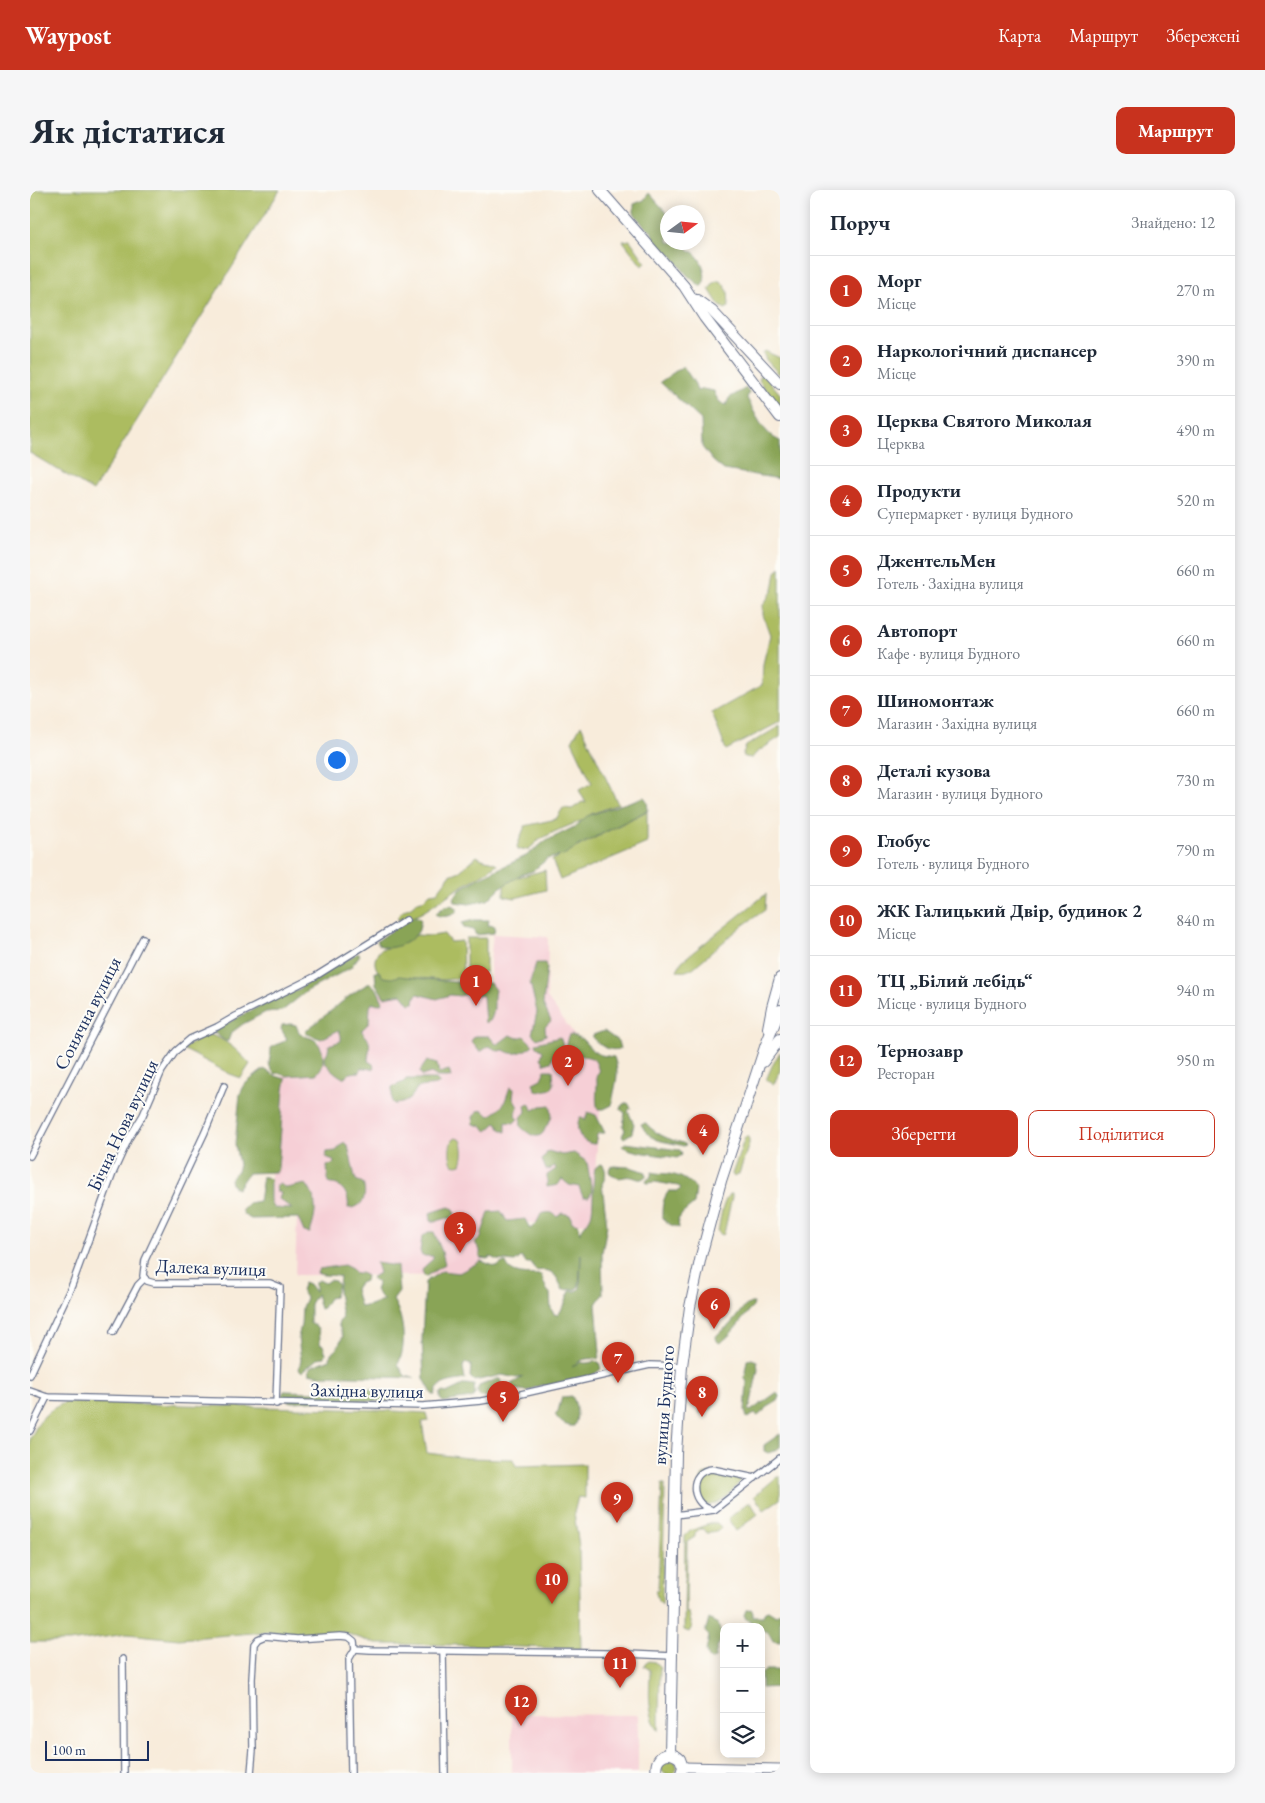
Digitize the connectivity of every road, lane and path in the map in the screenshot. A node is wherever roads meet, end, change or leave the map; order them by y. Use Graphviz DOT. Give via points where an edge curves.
graph roads {
  1 [pos="600,190"];
  2 [pos="692,296"];
  3 [pos="780,384"];
  4 [pos="780,417"];
  5 [pos="406,920"];
  6 [pos="143,938"];
  7 [pos="780,978"];
  8 [pos="780,1010"];
  9 [pos="780,1040"];
  10 [pos="765,1047"];
  11 [pos="758,1068"];
  12 [pos="224,1086"];
  13 [pos="30,1156"];
  14 [pos="145,1278"];
  15 [pos="113,1332"];
  16 [pos="682,1366"];
  17 [pos="30,1375"];
  18 [pos="30,1391"];
  19 [pos="47,1397"];
  20 [pos="276,1404"];
  21 [pos="30,1431"];
  22 [pos="780,1458"];
  23 [pos="755,1478"];
  24 [pos="714,1510"];
  25 [pos="675,1515"];
  26 [pos="355,1649"];
  27 [pos="443,1651"];
  28 [pos="672,1656"];
  29 [pos="123,1659"];
  30 [pos="670,1754"];
  31 [pos="780,1768"];
  32 [pos="682,1770"];
  33 [pos="124,1773"];
  34 [pos="251,1773"];
  35 [pos="351,1773"];
  36 [pos="445,1773"];
  37 [pos="657,1773"];
  1 -- 2 [label="highway"];
  2 -- 3 [label="highway" via="712,311"];
  2 -- 4 [label="highway" via="704,317"];
  5 -- 17 [label="street, Бічна Нова вулиця" via="316,976 190,1039 176,1051 162,1071 112,1173 72,1285"];
  6 -- 13 [label="street, Сонячна вулиця"];
  7 -- 10 [label="highway"];
  8 -- 10 [label="highway"];
  9 -- 11 [label="highway"];
  10 -- 11 [label="highway, вулиця Будного"];
  11 -- 16 [label="highway, вулиця Будного" via="706,1236 690,1307"];
  12 -- 14 [label="street, Далека вулиця" via="145,1260"];
  14 -- 15 [label="street, Далека вулиця"];
  14 -- 20 [label="street, Далека вулиця" via="154,1283 270,1283 280,1287"];
  16 -- 20 [label="street, Західна вулиця" via="650,1365 544,1389 459,1403 423,1406"];
  16 -- 25 [label="highway, вулиця Будного"];
  18 -- 19 [label="street, Західна вулиця"];
  19 -- 20 [label="street, Західна вулиця"];
  19 -- 21 [label="street"];
  22 -- 23 [label="street"];
  23 -- 24 [label="street"];
  23 -- 24 [label="street" via="712,1469 699,1473 694,1490 697,1500"];
  24 -- 25 [label="street"];
  25 -- 28 [label="highway, вулиця Будного"];
  26 -- 27 [label="street"];
  26 -- 34 [label="street" via="354,1641 340,1636 297,1639 265,1636 258,1639 254,1644 252,1678"];
  26 -- 35 [label="street" via="349,1659"];
  27 -- 28 [label="street"];
  27 -- 36 [label="street"];
  28 -- 30 [label="highway, вулиця Будного"];
  29 -- 33 [label="street"];
  30 -- 32 [label="highway" via="680,1759"];
  30 -- 37 [label="highway" via="659,1759"];
  31 -- 32 [label="main road"];
}
